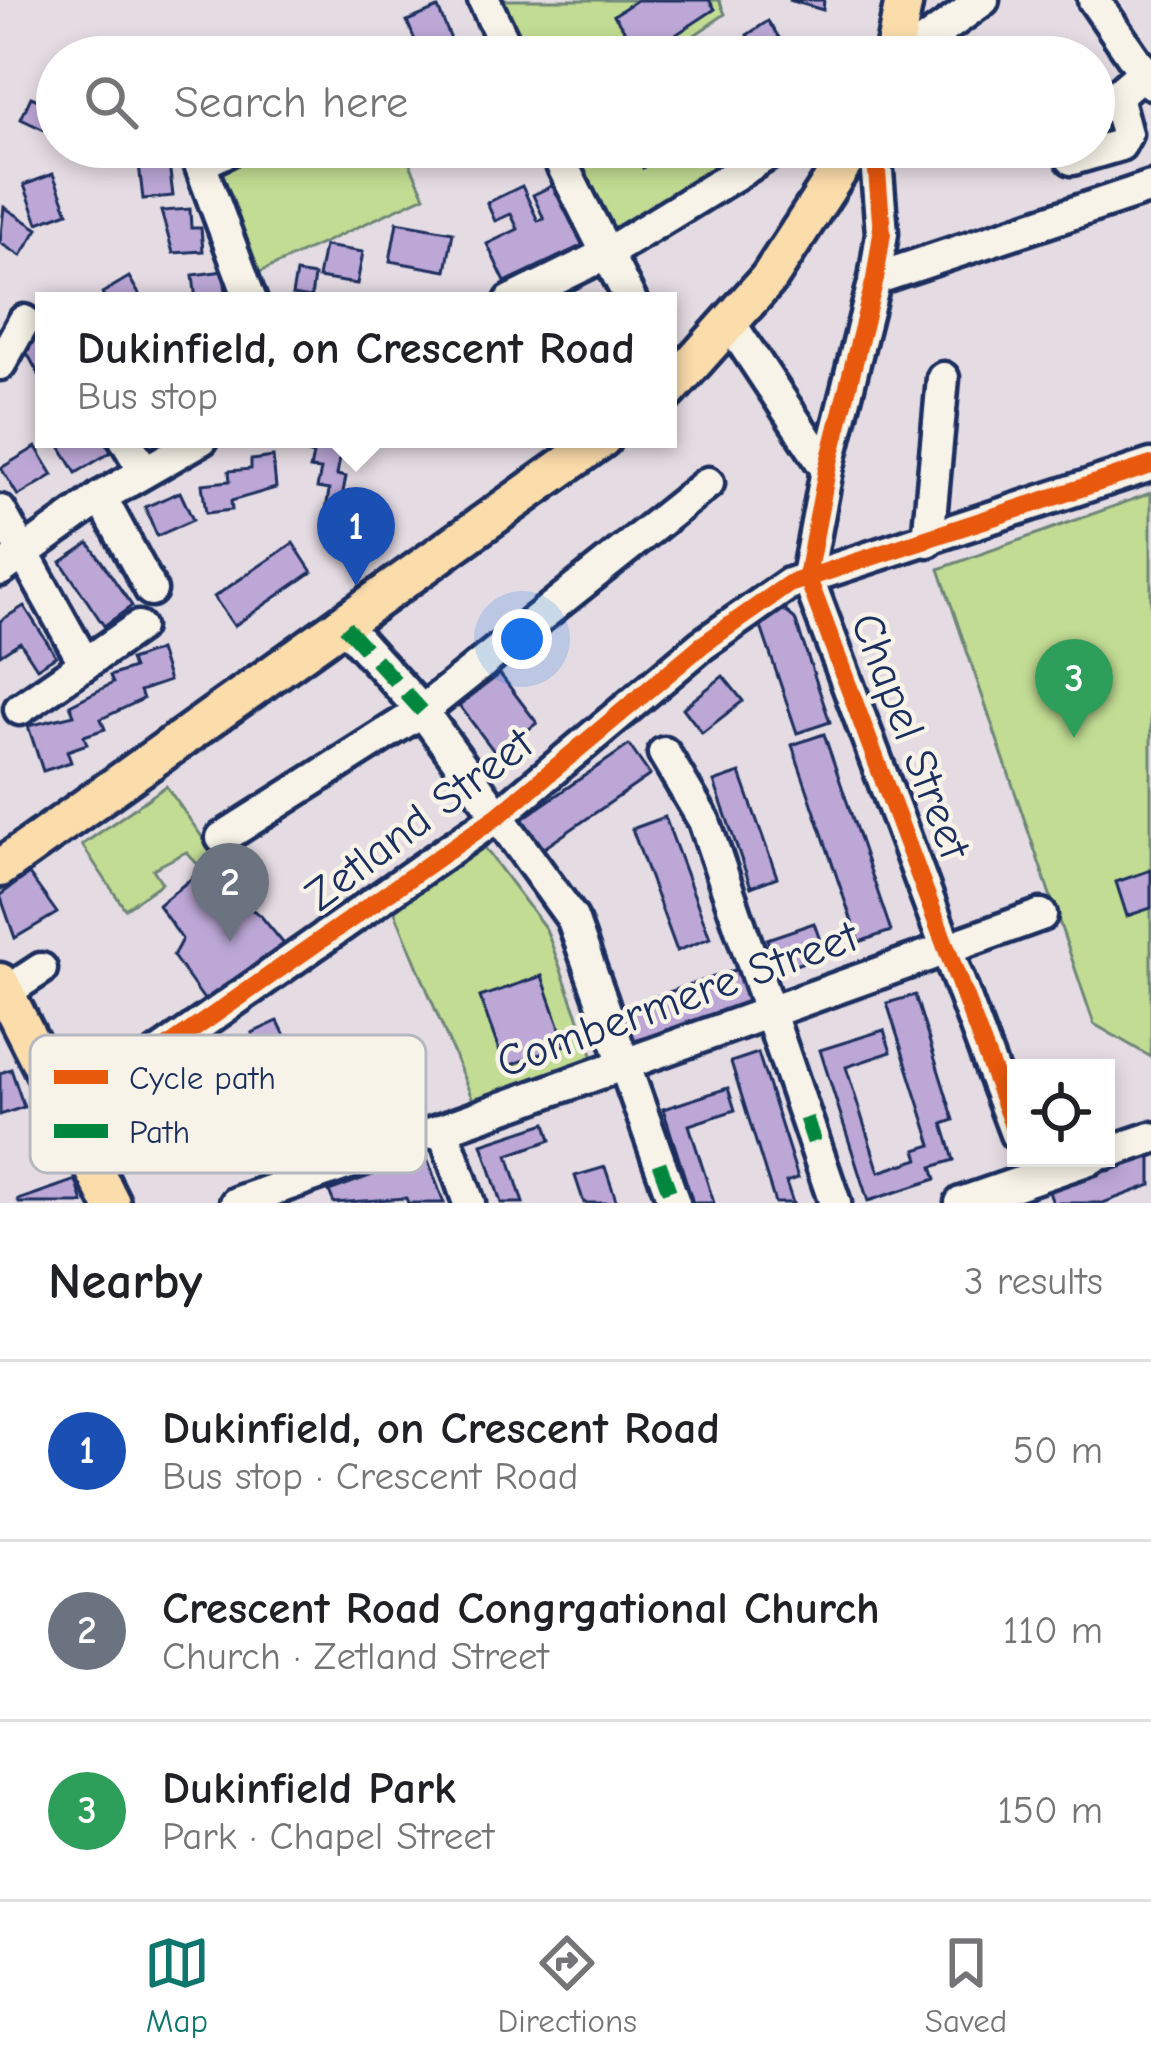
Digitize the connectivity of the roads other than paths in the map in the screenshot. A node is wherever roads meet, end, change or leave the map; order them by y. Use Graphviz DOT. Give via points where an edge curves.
graph roads {
  1 [pos="484,0"];
  2 [pos="904,0"];
  3 [pos="983,0"];
  4 [pos="1094,0"];
  5 [pos="501,36"];
  6 [pos="897,36"];
  7 [pos="933,36"];
  8 [pos="1148,77"];
  9 [pos="1115,97"];
  10 [pos="1115,121"];
  11 [pos="1115,146"];
  12 [pos="201,168"];
  13 [pos="563,168"];
  14 [pos="746,168"];
  15 [pos="840,168"];
  16 [pos="877,168"];
  17 [pos="1151,187"];
  18 [pos="604,255"];
  19 [pos="875,279"];
  20 [pos="247,292"];
  21 [pos="529,292"];
  22 [pos="627,292"];
  23 [pos="24,321"];
  24 [pos="730,323"];
  25 [pos="0,364"];
  26 [pos="677,373"];
  27 [pos="943,378"];
  28 [pos="130,448"];
  29 [pos="186,448"];
  30 [pos="590,448"];
  31 [pos="1151,465"];
  32 [pos="827,470"];
  33 [pos="144,471"];
  34 [pos="708,483"];
  35 [pos="101,497"];
  36 [pos="0,511"];
  37 [pos="928,541"];
  38 [pos="10,562"];
  39 [pos="807,576"];
  40 [pos="152,590"];
  41 [pos="345,626"];
  42 [pos="137,627"];
  43 [pos="85,664"];
  44 [pos="20,709"];
  45 [pos="422,711"];
  46 [pos="664,753"];
  47 [pos="499,815"];
  48 [pos="222,838"];
  49 [pos="0,868"];
  50 [pos="1041,915"];
  51 [pos="951,950"];
  52 [pos="40,969"];
  53 [pos="3,987"];
  54 [pos="771,1013"];
  55 [pos="185,1035"];
  56 [pos="30,1038"];
  57 [pos="624,1066"];
  58 [pos="1007,1109"];
  59 [pos="1151,1138"];
  60 [pos="1115,1150"];
  61 [pos="1067,1167"];
  62 [pos="97,1173"];
  63 [pos="320,1173"];
  64 [pos="1032,1180"];
  65 [pos="673,1200"];
  66 [pos="111,1203"];
  67 [pos="236,1203"];
  68 [pos="469,1203"];
  69 [pos="835,1203"];
  70 [pos="961,1203"];
  1 -- 5 [label="street"];
  2 -- 6 [label="main road"];
  3 -- 7 [label="street"];
  4 -- 8 [label="street"];
  8 -- 9 [label="street"];
  10 -- 11 [label="street" via="1126,134"];
  12 -- 20 [label="street"];
  13 -- 18 [label="street"];
  14 -- 18 [label="street"];
  15 -- 24 [label="main road"];
  16 -- 19 [label="street, Chapel Street" via="882,233"];
  17 -- 19 [label="street"];
  18 -- 21 [label="street"];
  18 -- 22 [label="street"];
  19 -- 32 [label="street, Chapel Street"];
  23 -- 25 [label="street"];
  24 -- 26 [label="main road"];
  24 -- 32 [label="street"];
  27 -- 37 [label="street"];
  28 -- 33 [label="street"];
  29 -- 33 [label="street"];
  30 -- 41 [label="main road"];
  31 -- 37 [label="street, Zetland Street"];
  32 -- 39 [label="street, Chapel Street"];
  33 -- 35 [label="street"];
  34 -- 45 [label="street"];
  35 -- 38 [label="street"];
  35 -- 40 [label="street"];
  36 -- 38 [label="street"];
  37 -- 39 [label="street, Zetland Street"];
  38 -- 43 [label="street"];
  39 -- 47 [label="street, Zetland Street" via="702,645"];
  39 -- 51 [label="street, Chapel Street"];
  41 -- 45 [label="street"];
  41 -- 49 [label="main road"];
  42 -- 43 [label="street"];
  43 -- 44 [label="street"];
  45 -- 47 [label="street"];
  45 -- 48 [label="street"];
  46 -- 54 [label="street" via="704,821"];
  47 -- 55 [label="street, Zetland Street"];
  47 -- 57 [label="street" via="572,918"];
  50 -- 51 [label="street, Combermere Street"];
  51 -- 54 [label="street, Combermere Street"];
  51 -- 58 [label="street, Chapel Street"];
  52 -- 53 [label="street"];
  53 -- 56 [label="main road"];
  54 -- 57 [label="street, Combermere Street"];
  54 -- 69 [label="street"];
  57 -- 65 [label="street"];
  57 -- 68 [label="street, Combermere Street" via="438,1131"];
  59 -- 60 [label="street"];
  61 -- 64 [label="street"];
  62 -- 66 [label="main road"];
  63 -- 67 [label="street"];
  64 -- 70 [label="street"];
}
